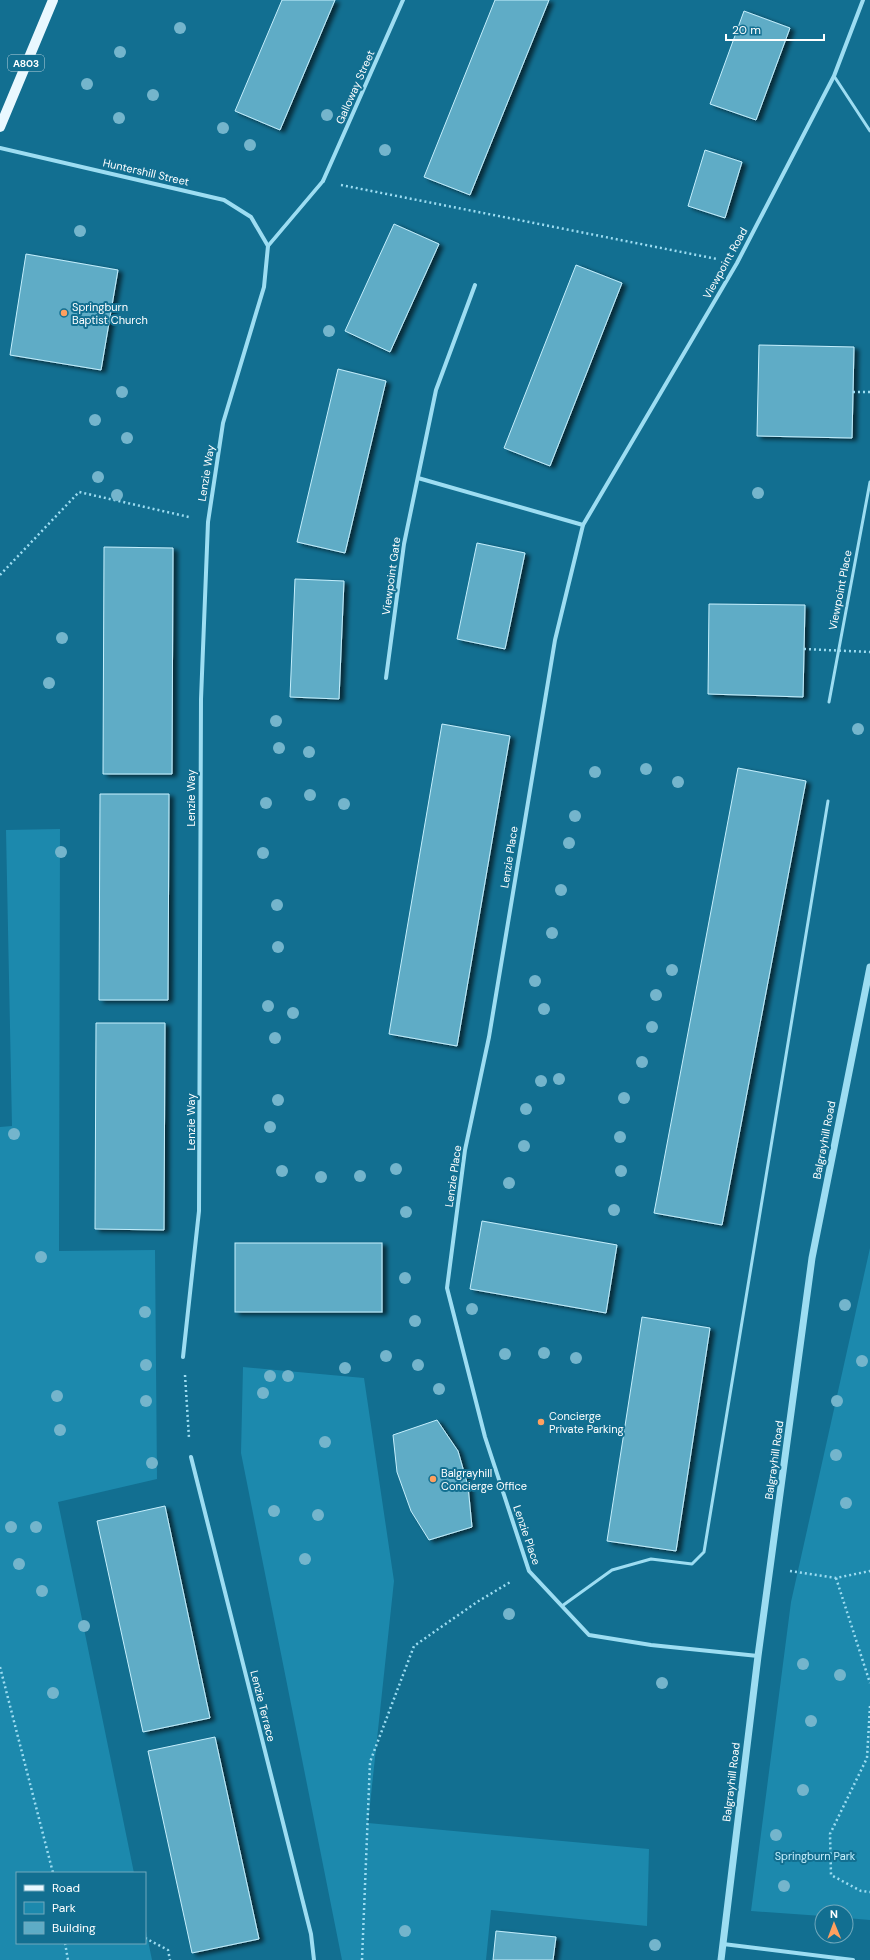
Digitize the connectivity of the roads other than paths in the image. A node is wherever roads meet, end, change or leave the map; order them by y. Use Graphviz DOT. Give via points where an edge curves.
graph roads {
  1 [pos="53,0"];
  2 [pos="403,0"];
  3 [pos="863,0"];
  4 [pos="834,76"];
  5 [pos="0,127"];
  6 [pos="870,131"];
  7 [pos="0,148"];
  8 [pos="323,181"];
  9 [pos="268,246"];
  10 [pos="475,285"];
  11 [pos="418,478"];
  12 [pos="870,482"];
  13 [pos="583,525"];
  14 [pos="386,678"];
  15 [pos="829,702"];
  16 [pos="828,801"];
  17 [pos="870,967"];
  18 [pos="183,1357"];
  19 [pos="191,1457"];
  20 [pos="562,1606"];
  21 [pos="758,1656"];
  22 [pos="723,1944"];
  23 [pos="314,1960"];
  24 [pos="721,1960"];
  25 [pos="853,1960"];
  1 -- 5 [label="main road, A803"];
  2 -- 8 [label="street, Galloway Street"];
  3 -- 4 [label="street, Viewpoint Road"];
  4 -- 6 [label="lane"];
  4 -- 13 [label="street, Viewpoint Road" via="737,263"];
  7 -- 9 [label="street, Huntershill Street" via="224,200 251,217"];
  8 -- 9 [label="street"];
  9 -- 18 [label="street, Lenzie Way" via="264,287 223,423 208,522 200,699 199,1212"];
  10 -- 11 [label="street, Viewpoint Gate" via="436,390"];
  11 -- 13 [label="street"];
  11 -- 14 [label="street, Viewpoint Gate" via="404,544"];
  12 -- 15 [label="lane, Viewpoint Place"];
  13 -- 20 [label="street, Lenzie Place" via="555,640 489,1037 465,1150 447,1288 485,1437 529,1571"];
  16 -- 20 [label="lane" via="704,1552 692,1564 651,1559 612,1570"];
  17 -- 21 [label="street, Balgrayhill Road" via="812,1258"];
  19 -- 23 [label="street, Lenzie Terrace" via="311,1934"];
  20 -- 21 [label="street, Lenzie Place" via="588,1635 650,1645"];
  21 -- 22 [label="street, Balgrayhill Road"];
  22 -- 24 [label="street, Balgrayhill Road"];
  22 -- 25 [label="street"];
}
